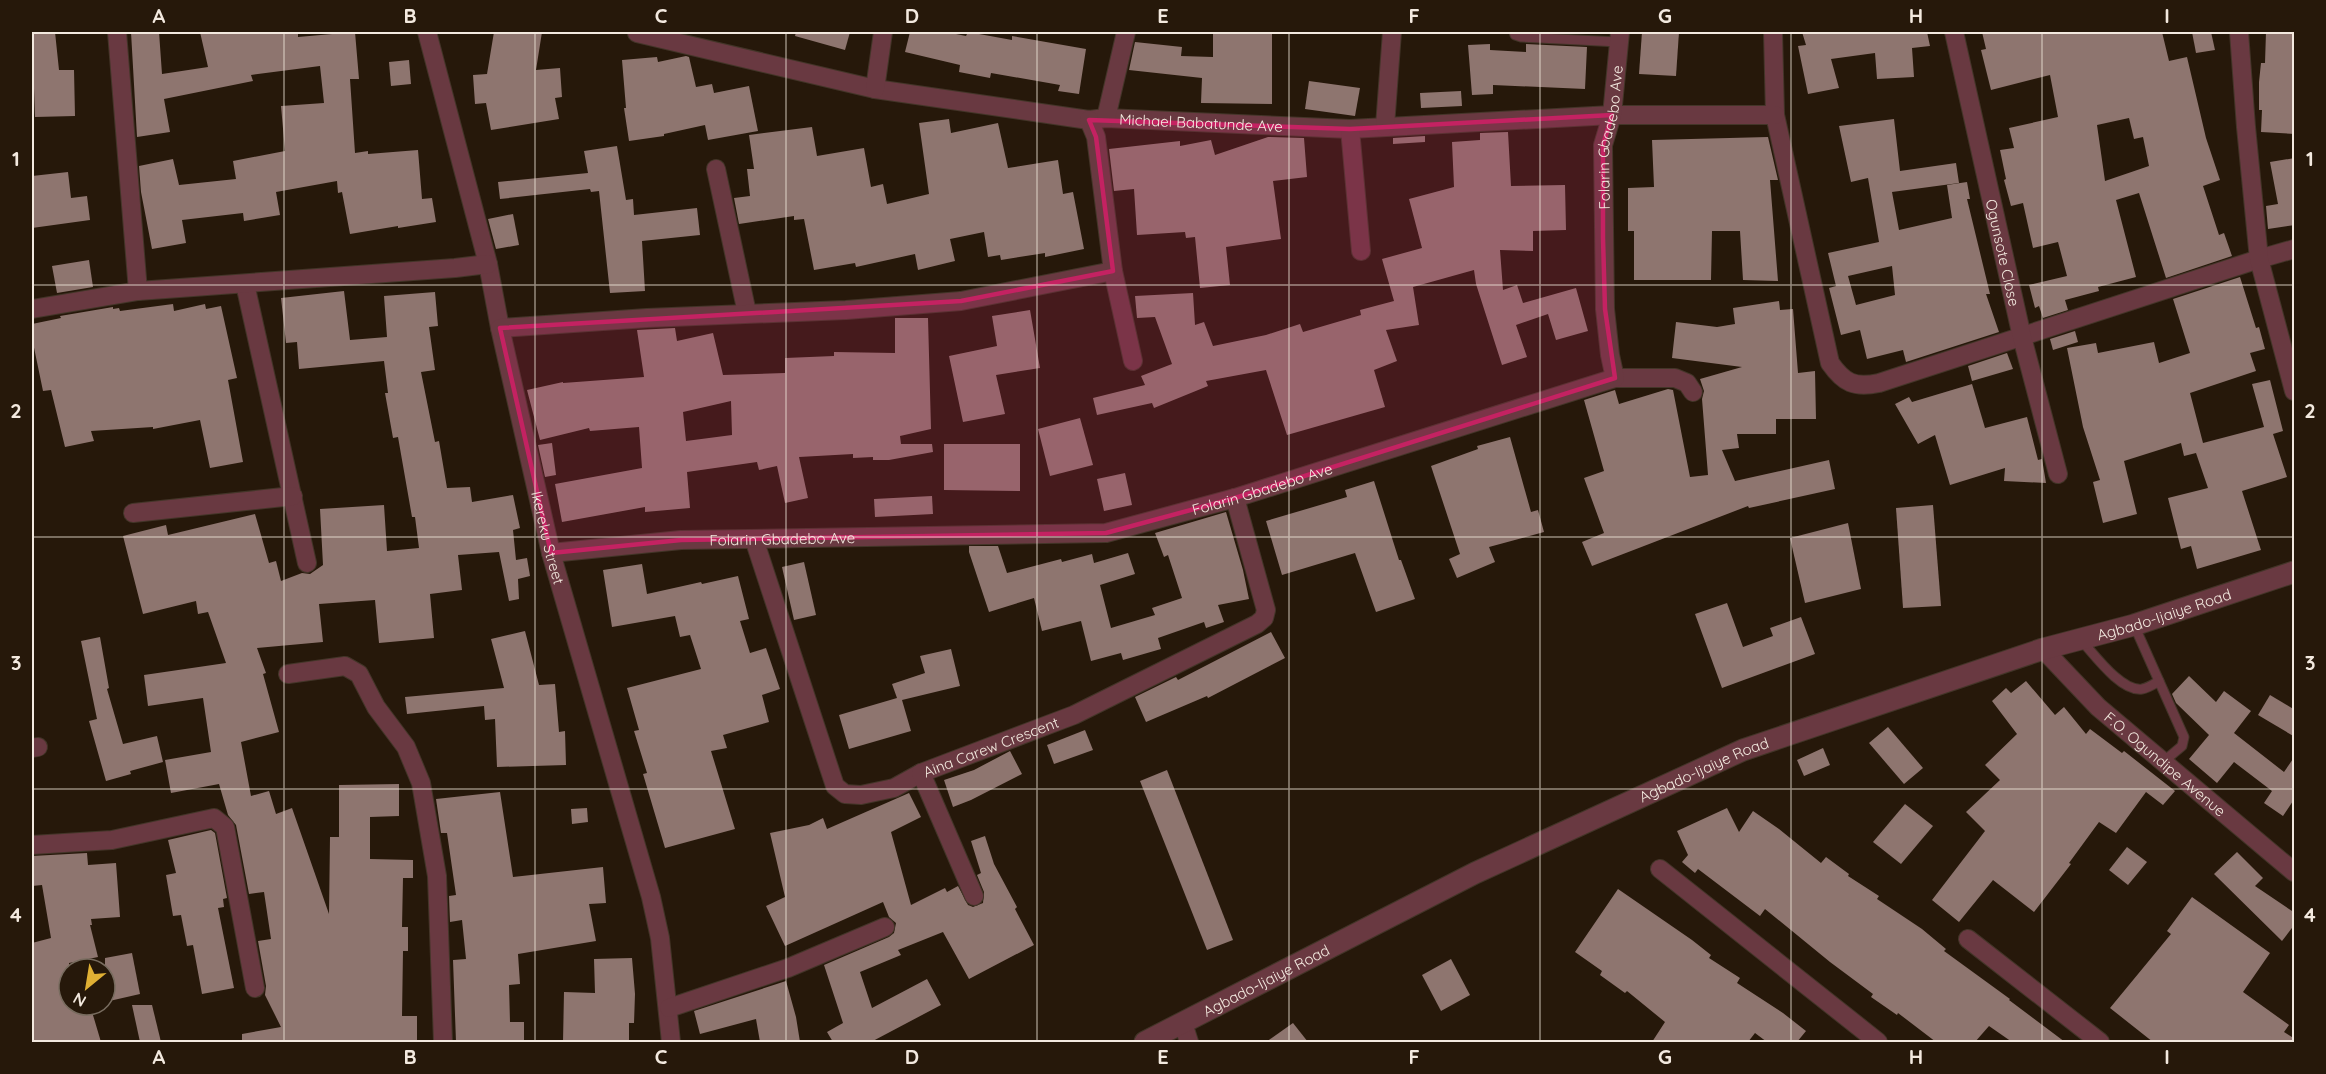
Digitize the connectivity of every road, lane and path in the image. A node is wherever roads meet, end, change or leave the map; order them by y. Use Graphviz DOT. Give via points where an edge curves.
graph roads {
  1 [pos="117,32"];
  2 [pos="427,32"];
  3 [pos="883,32"];
  4 [pos="1126,32"];
  5 [pos="1392,32"];
  6 [pos="1514,32"];
  7 [pos="1773,32"];
  8 [pos="1954,32"];
  9 [pos="2239,32"];
  10 [pos="637,33"];
  11 [pos="1620,37"];
  12 [pos="875,89"];
  13 [pos="1612,115"];
  14 [pos="1775,115"];
  15 [pos="1098,119"];
  16 [pos="1385,126"];
  17 [pos="1350,129"];
  18 [pos="716,169"];
  19 [pos="2295,249"];
  20 [pos="1361,251"];
  21 [pos="2259,259"];
  22 [pos="488,264"];
  23 [pos="1113,271"];
  24 [pos="245,284"];
  25 [pos="138,291"];
  26 [pos="32,309"];
  27 [pos="747,313"];
  28 [pos="500,328"];
  29 [pos="2022,337"];
  30 [pos="1133,361"];
  31 [pos="1615,378"];
  32 [pos="2295,391"];
  33 [pos="1693,392"];
  34 [pos="2058,474"];
  35 [pos="293,495"];
  36 [pos="1235,498"];
  37 [pos="133,513"];
  38 [pos="754,538"];
  39 [pos="551,553"];
  40 [pos="307,563"];
  41 [pos="2295,572"];
  42 [pos="2133,625"];
  43 [pos="2080,639"];
  44 [pos="2043,649"];
  45 [pos="288,674"];
  46 [pos="2159,681"];
  47 [pos="2163,762"];
  48 [pos="921,772"];
  49 [pos="32,845"];
  50 [pos="1660,869"];
  51 [pos="2295,872"];
  52 [pos="974,896"];
  53 [pos="885,927"];
  54 [pos="1968,939"];
  55 [pos="255,988"];
  56 [pos="669,1008"];
  57 [pos="1186,1033"];
  58 [pos="1868,1039"];
  59 [pos="443,1042"];
  60 [pos="671,1042"];
  61 [pos="1145,1042"];
  62 [pos="2100,1042"];
  1 -- 25 [label="street"];
  2 -- 22 [label="street, Ikereku Street"];
  3 -- 12 [label="street"];
  4 -- 15 [label="street"];
  5 -- 16 [label="street"];
  6 -- 11 [label="lane" via="1521,37"];
  7 -- 14 [label="street"];
  8 -- 29 [label="street, Ogunsote Close"];
  9 -- 21 [label="street"];
  10 -- 12 [label="street, Michael Babatunde Ave"];
  11 -- 13 [label="street, Folarin Gbadebo Ave"];
  12 -- 15 [label="street, Michael Babatunde Ave"];
  13 -- 14 [label="street, Michael Babatunde Ave"];
  13 -- 16 [label="street, Michael Babatunde Ave"];
  13 -- 31 [label="street, Folarin Gbadebo Ave" via="1603,145 1603,238 1605,309"];
  14 -- 29 [label="street" via="1830,363 1840,378 1861,387 1879,383"];
  15 -- 17 [label="street, Michael Babatunde Ave"];
  15 -- 23 [label="street" via="1096,137"];
  16 -- 17 [label="street, Michael Babatunde Ave"];
  17 -- 20 [label="street"];
  18 -- 27 [label="street"];
  19 -- 21 [label="street"];
  21 -- 29 [label="street"];
  21 -- 32 [label="street"];
  22 -- 24 [label="street"];
  22 -- 28 [label="street, Ikereku Street"];
  23 -- 27 [label="street" via="961,301"];
  23 -- 30 [label="street"];
  24 -- 25 [label="street"];
  24 -- 35 [label="street"];
  25 -- 26 [label="street"];
  27 -- 28 [label="street"];
  28 -- 39 [label="street, Ikereku Street"];
  29 -- 34 [label="street, Ogunsote Close"];
  31 -- 33 [label="street" via="1675,378 1687,383"];
  31 -- 36 [label="street, Folarin Gbadebo Ave"];
  35 -- 37 [label="street"];
  35 -- 40 [label="street"];
  36 -- 38 [label="street, Folarin Gbadebo Ave" via="1106,533"];
  36 -- 48 [label="street, Aina Carew Crescent" via="1266,610 1257,624 1074,715"];
  38 -- 39 [label="street, Folarin Gbadebo Ave" via="681,540"];
  38 -- 48 [label="street, Aina Carew Crescent" via="835,786 845,794 861,795 894,788"];
  39 -- 56 [label="street, Ikereku Street" via="651,897"];
  41 -- 42 [label="street, Agbado-Ijaiye Road"];
  42 -- 43 [label="street, Agbado-Ijaiye Road"];
  42 -- 46 [label="lane"];
  43 -- 44 [label="street, Agbado-Ijaiye Road"];
  43 -- 46 [label="lane" via="2128,686 2144,689"];
  44 -- 47 [label="street, F.O. Ogundipe Avenue" via="2098,707"];
  44 -- 57 [label="street, Agbado-Ijaiye Road" via="1743,750 1475,873"];
  45 -- 59 [label="street" via="345,666 359,674 376,707 406,747 422,783 437,876"];
  46 -- 47 [label="lane" via="2184,737 2182,746"];
  47 -- 51 [label="street, F.O. Ogundipe Avenue"];
  48 -- 52 [label="street"];
  49 -- 55 [label="street" via="112,840 214,818 225,827"];
  50 -- 58 [label="street"];
  53 -- 56 [label="street" via="788,968"];
  54 -- 62 [label="street"];
  56 -- 60 [label="street, Ikereku Street"];
  57 -- 61 [label="street, Agbado-Ijaiye Road"];
}
